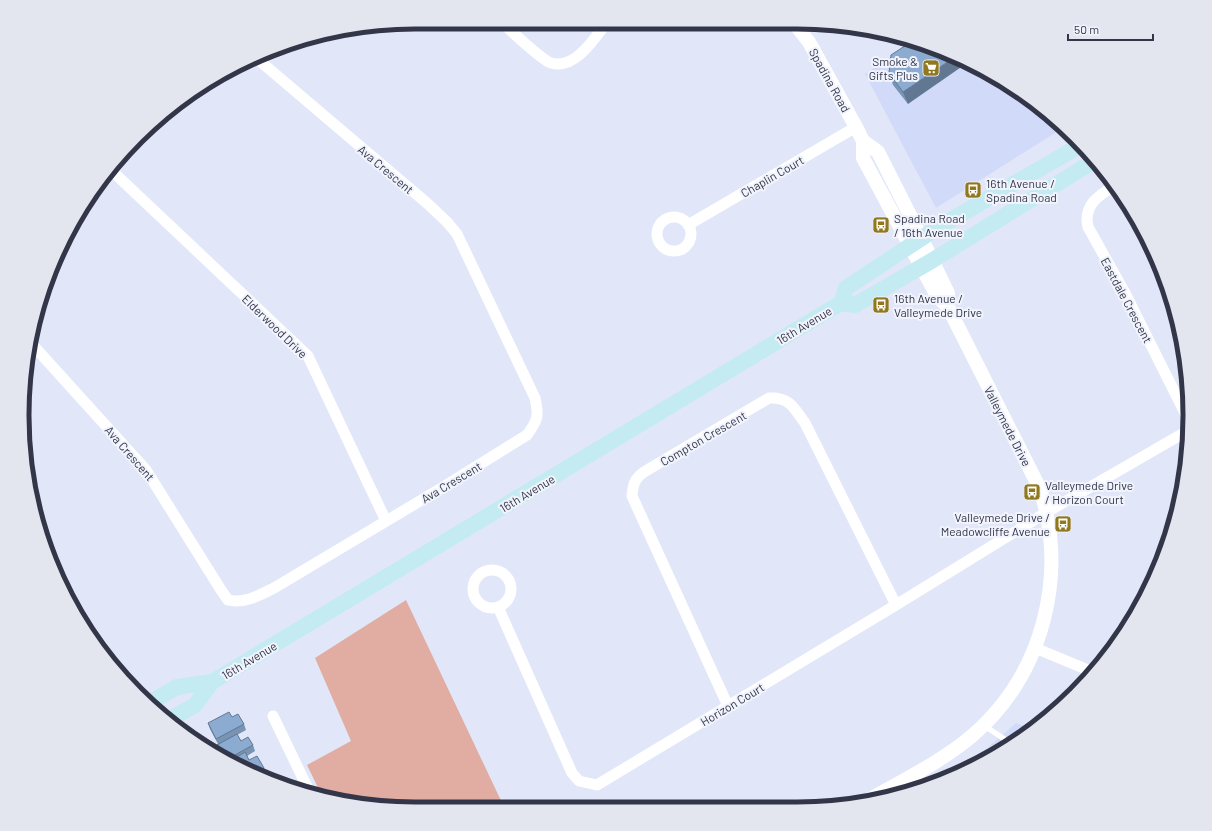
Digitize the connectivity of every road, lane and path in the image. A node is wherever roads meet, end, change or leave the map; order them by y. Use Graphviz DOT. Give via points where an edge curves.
graph roads {
  1 [pos="509,29"];
  2 [pos="601,29"];
  3 [pos="799,29"];
  4 [pos="260,62"];
  5 [pos="856,127"];
  6 [pos="1076,148"];
  7 [pos="1089,164"];
  8 [pos="115,173"];
  9 [pos="1109,189"];
  10 [pos="688,225"];
  11 [pos="916,242"];
  12 [pos="927,263"];
  13 [pos="841,303"];
  14 [pos="35,347"];
  15 [pos="1183,408"];
  16 [pos="1182,433"];
  17 [pos="1047,512"];
  18 [pos="386,521"];
  19 [pos="896,605"];
  20 [pos="498,607"];
  21 [pos="1035,648"];
  22 [pos="1087,670"];
  23 [pos="212,682"];
  24 [pos="154,700"];
  25 [pos="728,706"];
  26 [pos="273,716"];
  27 [pos="174,717"];
  28 [pos="983,725"];
  29 [pos="1006,740"];
  30 [pos="307,786"];
  31 [pos="880,793"];
  1 -- 2 [label="street" via="550,63 561,64 576,57"];
  3 -- 5 [label="street, Spadina Road" via="809,42"];
  4 -- 18 [label="street, Ava Crescent" via="428,204 452,228 535,398 538,413 535,424 527,435"];
  5 -- 10 [label="street, Chaplin Court"];
  5 -- 11 [label="street, Spadina Road" via="863,141 878,152"];
  6 -- 11 [label="main road, 16th Avenue"];
  7 -- 12 [label="main road, 16th Avenue"];
  8 -- 18 [label="street, Elderwood Drive" via="308,356"];
  9 -- 15 [label="street, Eastdale Crescent" via="1087,209 1085,217 1088,226 1125,292"];
  11 -- 12 [label="street, Spadina Road"];
  11 -- 13 [label="main road, 16th Avenue" via="846,288"];
  12 -- 13 [label="main road, 16th Avenue" via="855,305"];
  12 -- 17 [label="street, Valleymede Drive" via="948,293 948,307 1040,489"];
  13 -- 23 [label="main road, 16th Avenue"];
  14 -- 18 [label="street, Ava Crescent" via="146,470 228,600 236,602 274,588"];
  16 -- 17 [label="street, Horizon Court"];
  17 -- 19 [label="street, Horizon Court"];
  17 -- 21 [label="street, Valleymede Drive" via="1051,537 1049,597"];
  19 -- 25 [label="street, Horizon Court"];
  19 -- 25 [label="street, Compton Crescent" via="804,423 791,404 780,398 769,398 644,472 636,477 632,496"];
  20 -- 25 [label="street, Horizon Court" via="562,753 579,781 597,785"];
  21 -- 22 [label="street"];
  21 -- 28 [label="street, Valleymede Drive" via="1018,682"];
  23 -- 24 [label="main road, 16th Avenue" via="177,687"];
  23 -- 27 [label="main road, 16th Avenue" via="195,705"];
  26 -- 30 [label="street"];
  28 -- 29 [label="lane"];
  28 -- 31 [label="street, Valleymede Drive" via="960,746"];
}
